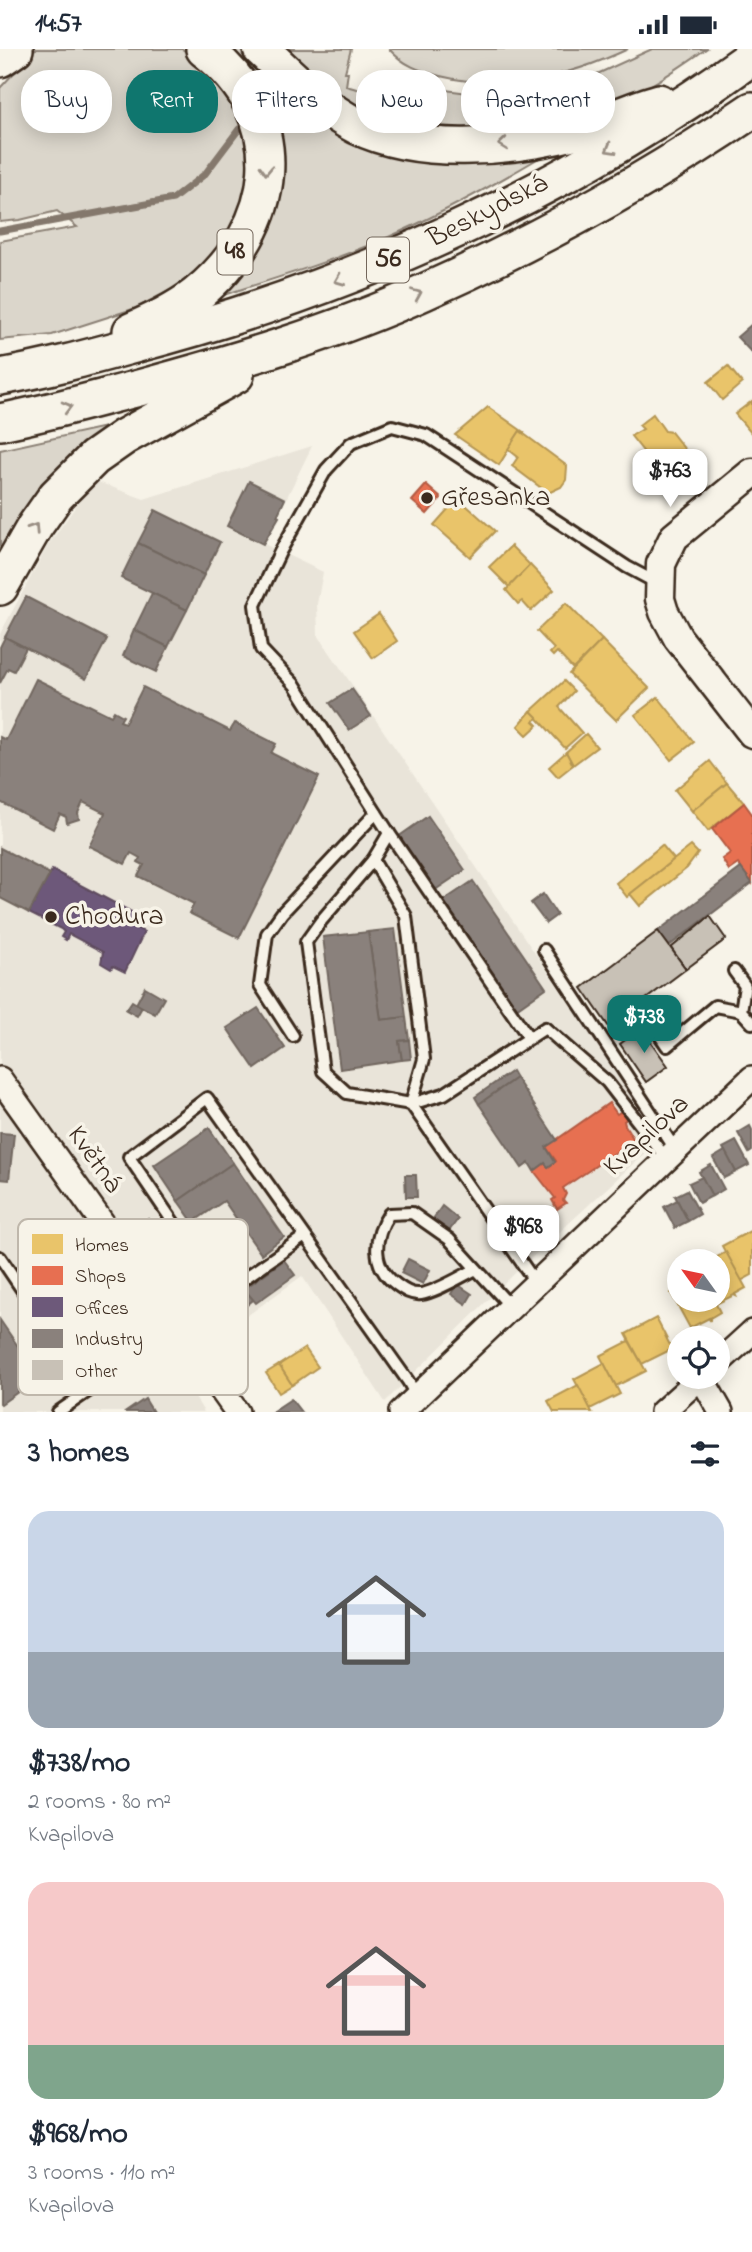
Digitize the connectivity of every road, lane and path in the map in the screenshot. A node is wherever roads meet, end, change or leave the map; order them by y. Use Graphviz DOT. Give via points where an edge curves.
graph roads {
  1 [pos="15,49"];
  2 [pos="204,49"];
  3 [pos="261,49"];
  4 [pos="752,57"];
  5 [pos="0,59"];
  6 [pos="710,88"];
  7 [pos="752,110"];
  8 [pos="308,337"];
  9 [pos="40,370"];
  10 [pos="0,377"];
  11 [pos="0,422"];
  12 [pos="752,473"];
  13 [pos="660,585"];
  14 [pos="0,587"];
  15 [pos="752,733"];
  16 [pos="376,813"];
  17 [pos="388,833"];
  18 [pos="373,860"];
  19 [pos="544,950"];
  20 [pos="734,971"];
  21 [pos="741,1011"];
  22 [pos="644,1012"];
  23 [pos="752,1023"];
  24 [pos="293,1036"];
  25 [pos="529,1038"];
  26 [pos="752,1078"];
  27 [pos="0,1079"];
  28 [pos="411,1104"];
  29 [pos="670,1154"];
  30 [pos="100,1219"];
  31 [pos="171,1219"];
  32 [pos="305,1236"];
  33 [pos="0,1257"];
  34 [pos="476,1269"];
  35 [pos="248,1276"];
  36 [pos="18,1283"];
  37 [pos="536,1283"];
  38 [pos="511,1307"];
  39 [pos="752,1332"];
  40 [pos="730,1352"];
  41 [pos="688,1389"];
  42 [pos="708,1389"];
  43 [pos="82,1395"];
  44 [pos="225,1395"];
  45 [pos="409,1404"];
  46 [pos="58,1412"];
  47 [pos="237,1412"];
  48 [pos="662,1412"];
  49 [pos="721,1412"];
  1 -- 5 [label="main road"];
  2 -- 9 [label="main road, 48, one-way" via="245,95 264,137 267,175 250,229 195,295 145,325"];
  6 -- 3 [label="main road, one-way" via="532,141 422,143 355,125"];
  4 -- 6 [label="main road, Beskydská / 56"];
  6 -- 9 [label="main road, Beskydská / 56, one-way" via="612,149 406,253 233,318"];
  8 -- 7 [label="main road, Beskydská / 56, one-way" via="422,293 533,240 636,183"];
  11 -- 8 [label="main road, Beskydská / 56, one-way" via="237,361"];
  14 -- 8 [label="main road, one-way" via="51,503 106,448"];
  9 -- 10 [label="main road, Beskydská / 56"];
  12 -- 13 [label="street" via="674,537 661,564"];
  13 -- 15 [label="street" via="664,612 678,638"];
  13 -- 16 [label="lane" via="426,435 392,426 351,443 311,495 255,605 261,649 295,685"];
  16 -- 17 [label="lane"];
  16 -- 24 [label="lane" via="267,934 260,985"];
  17 -- 18 [label="lane"];
  17 -- 25 [label="lane"];
  18 -- 28 [label="lane" via="406,916 425,1059"];
  18 -- 28 [label="lane" via="306,942 323,1071 347,1093"];
  19 -- 29 [label="lane"];
  20 -- 21 [label="lane" via="746,986"];
  21 -- 22 [label="lane" via="715,1006 667,1045"];
  21 -- 23 [label="lane"];
  25 -- 28 [label="lane" via="444,1094"];
  25 -- 29 [label="lane" via="545,1028 607,1082"];
  26 -- 29 [label="street, Kvapilova"];
  27 -- 30 [label="street, Květná"];
  28 -- 37 [label="lane"];
  29 -- 37 [label="street, Kvapilova"];
  31 -- 32 [label="lane" via="129,1157 207,1098"];
  32 -- 35 [label="lane"];
  32 -- 45 [label="lane"];
  33 -- 36 [label="lane"];
  34 -- 34 [label="lane" via="449,1239 412,1213 389,1214 379,1228 377,1261 387,1278 408,1292 423,1294"];
  34 -- 38 [label="lane"];
  37 -- 38 [label="street, Kvapilova"];
  38 -- 45 [label="street, Kvapilova"];
  39 -- 40 [label="street"];
  41 -- 48 [label="street"];
  42 -- 49 [label="street"];
  43 -- 46 [label="lane"];
  44 -- 47 [label="street, Květná"];
}
